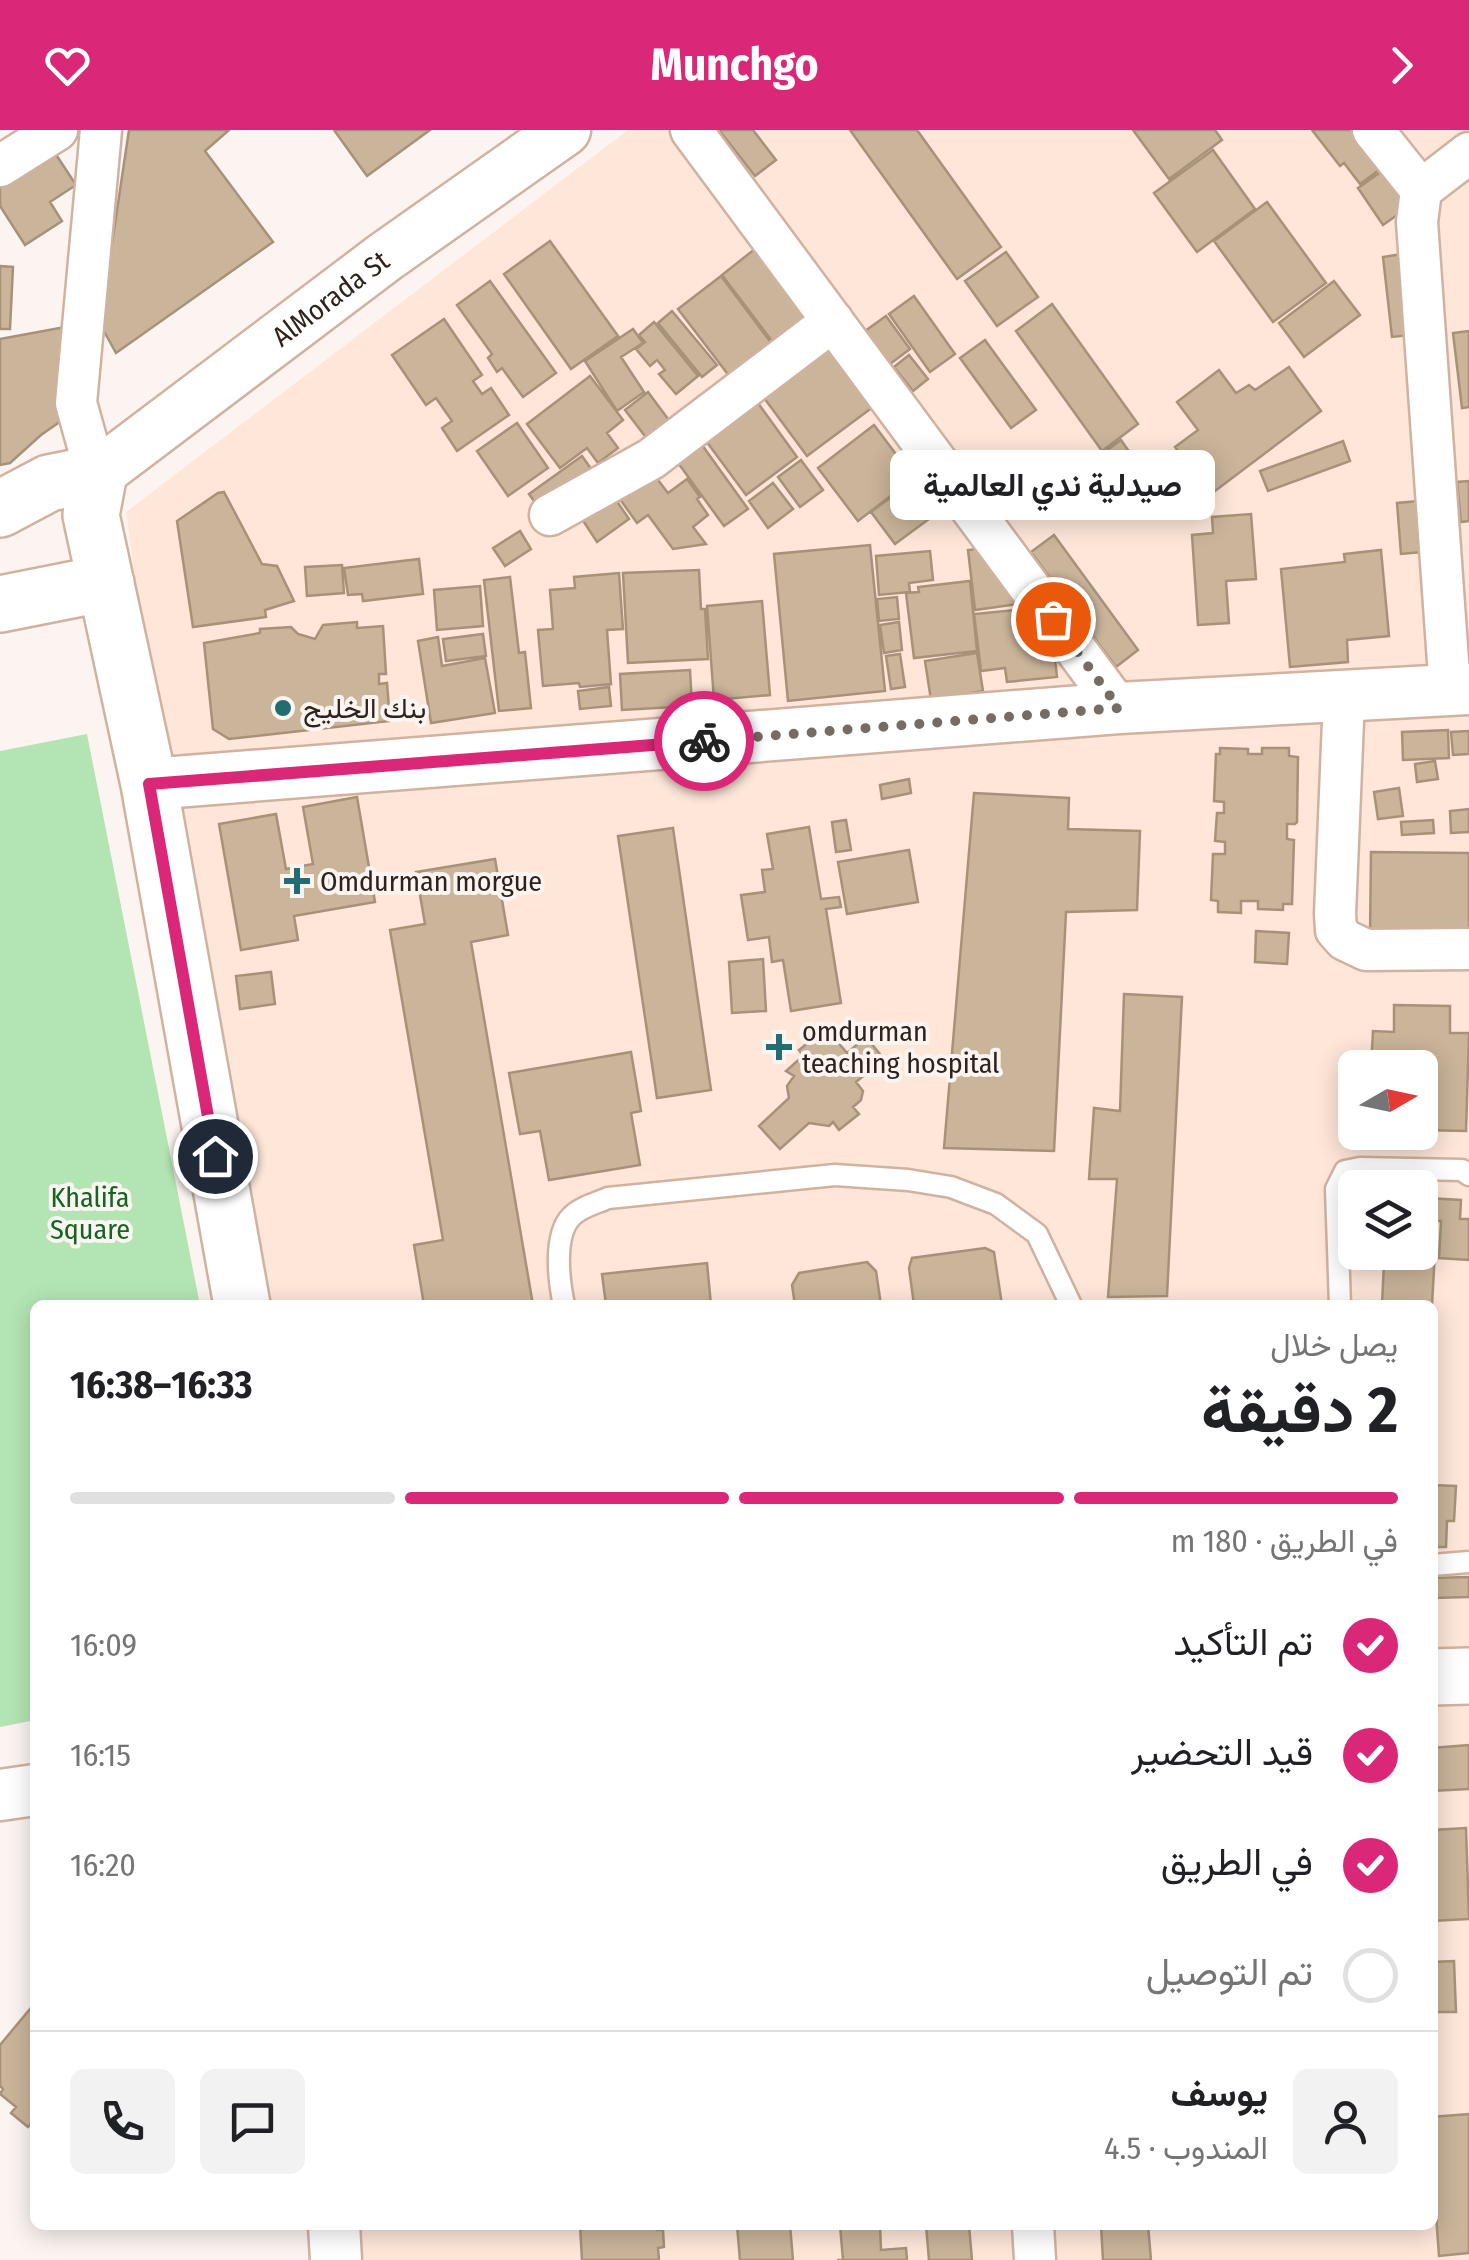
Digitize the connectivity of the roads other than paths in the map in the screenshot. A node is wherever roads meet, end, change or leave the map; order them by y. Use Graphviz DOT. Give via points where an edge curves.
graph roads {
  1 [pos="57,130"];
  2 [pos="100,130"];
  3 [pos="565,130"];
  4 [pos="691,130"];
  5 [pos="1372,130"];
  6 [pos="1469,153"];
  7 [pos="0,166"];
  8 [pos="1420,190"];
  9 [pos="833,321"];
  10 [pos="99,472"];
  11 [pos="0,510"];
  12 [pos="550,515"];
  13 [pos="106,583"];
  14 [pos="0,604"];
  15 [pos="1460,690"];
  16 [pos="1344,697"];
  17 [pos="1119,708"];
  18 [pos="149,784"];
  19 [pos="1469,949"];
  20 [pos="1469,1175"];
  21 [pos="241,1300"];
  22 [pos="563,1300"];
  23 [pos="1069,1300"];
  24 [pos="1340,1300"];
  25 [pos="1469,1562"];
  26 [pos="1438,1565"];
  27 [pos="1469,1676"];
  28 [pos="1438,1677"];
  29 [pos="30,1791"];
  30 [pos="0,1796"];
  31 [pos="334,2230"];
  32 [pos="1033,2230"];
  33 [pos="336,2260"];
  34 [pos="1035,2260"];
  1 -- 7 [label="street"];
  2 -- 10 [label="street" via="76,403"];
  3 -- 10 [label="street, AlMorada St"];
  4 -- 9 [label="street"];
  5 -- 8 [label="street"];
  6 -- 8 [label="street"];
  8 -- 15 [label="street" via="1417,222"];
  9 -- 12 [label="street" via="652,459"];
  9 -- 17 [label="street"];
  10 -- 11 [label="main road" via="49,483"];
  10 -- 13 [label="main road" via="91,514"];
  13 -- 14 [label="main road"];
  13 -- 18 [label="main road"];
  15 -- 16 [label="street"];
  16 -- 17 [label="street"];
  16 -- 19 [label="street" via="1336,930 1366,950"];
  17 -- 18 [label="street"];
  18 -- 21 [label="main road"];
  20 -- 24 [label="lane" via="1345,1171 1336,1189"];
  22 -- 23 [label="lane" via="562,1237 570,1217 588,1206 608,1198 835,1174 951,1187 996,1204 1037,1234"];
  25 -- 26 [label="lane"];
  27 -- 28 [label="main road"];
  29 -- 30 [label="street"];
  31 -- 33 [label="street"];
  32 -- 34 [label="street"];
}
